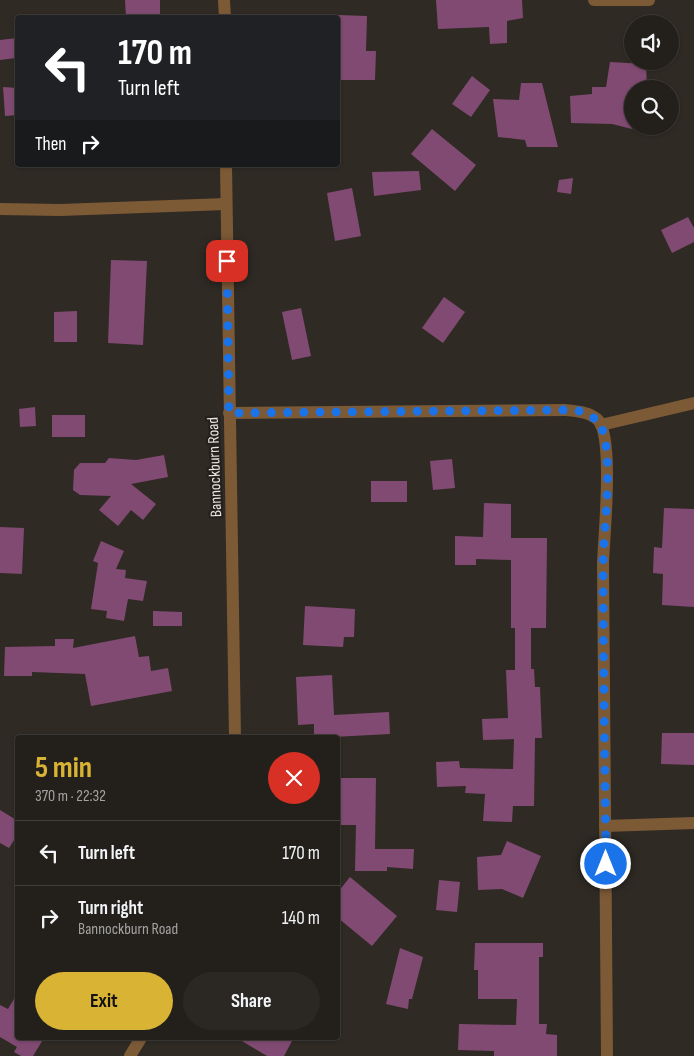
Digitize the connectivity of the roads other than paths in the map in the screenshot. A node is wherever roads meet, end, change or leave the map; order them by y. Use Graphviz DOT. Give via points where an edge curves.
graph roads {
  1 [pos="224,0"];
  2 [pos="594,0"];
  3 [pos="649,0"];
  4 [pos="225,15"];
  5 [pos="226,167"];
  6 [pos="226,204"];
  7 [pos="0,209"];
  8 [pos="694,404"];
  9 [pos="229,413"];
  10 [pos="601,425"];
  11 [pos="234,735"];
  12 [pos="694,823"];
  13 [pos="606,826"];
  14 [pos="140,1040"];
  15 [pos="130,1056"];
  16 [pos="607,1056"];
  1 -- 4 [label="street"];
  2 -- 3 [label="street"];
  5 -- 6 [label="street, Bannockburn Road"];
  6 -- 7 [label="street"];
  6 -- 9 [label="street, Bannockburn Road"];
  8 -- 10 [label="street"];
  9 -- 10 [label="street" via="565,410 589,414"];
  9 -- 11 [label="street, Bannockburn Road"];
  10 -- 13 [label="street" via="606,487 603,562"];
  12 -- 13 [label="street"];
  13 -- 16 [label="street"];
  14 -- 15 [label="street"];
}
